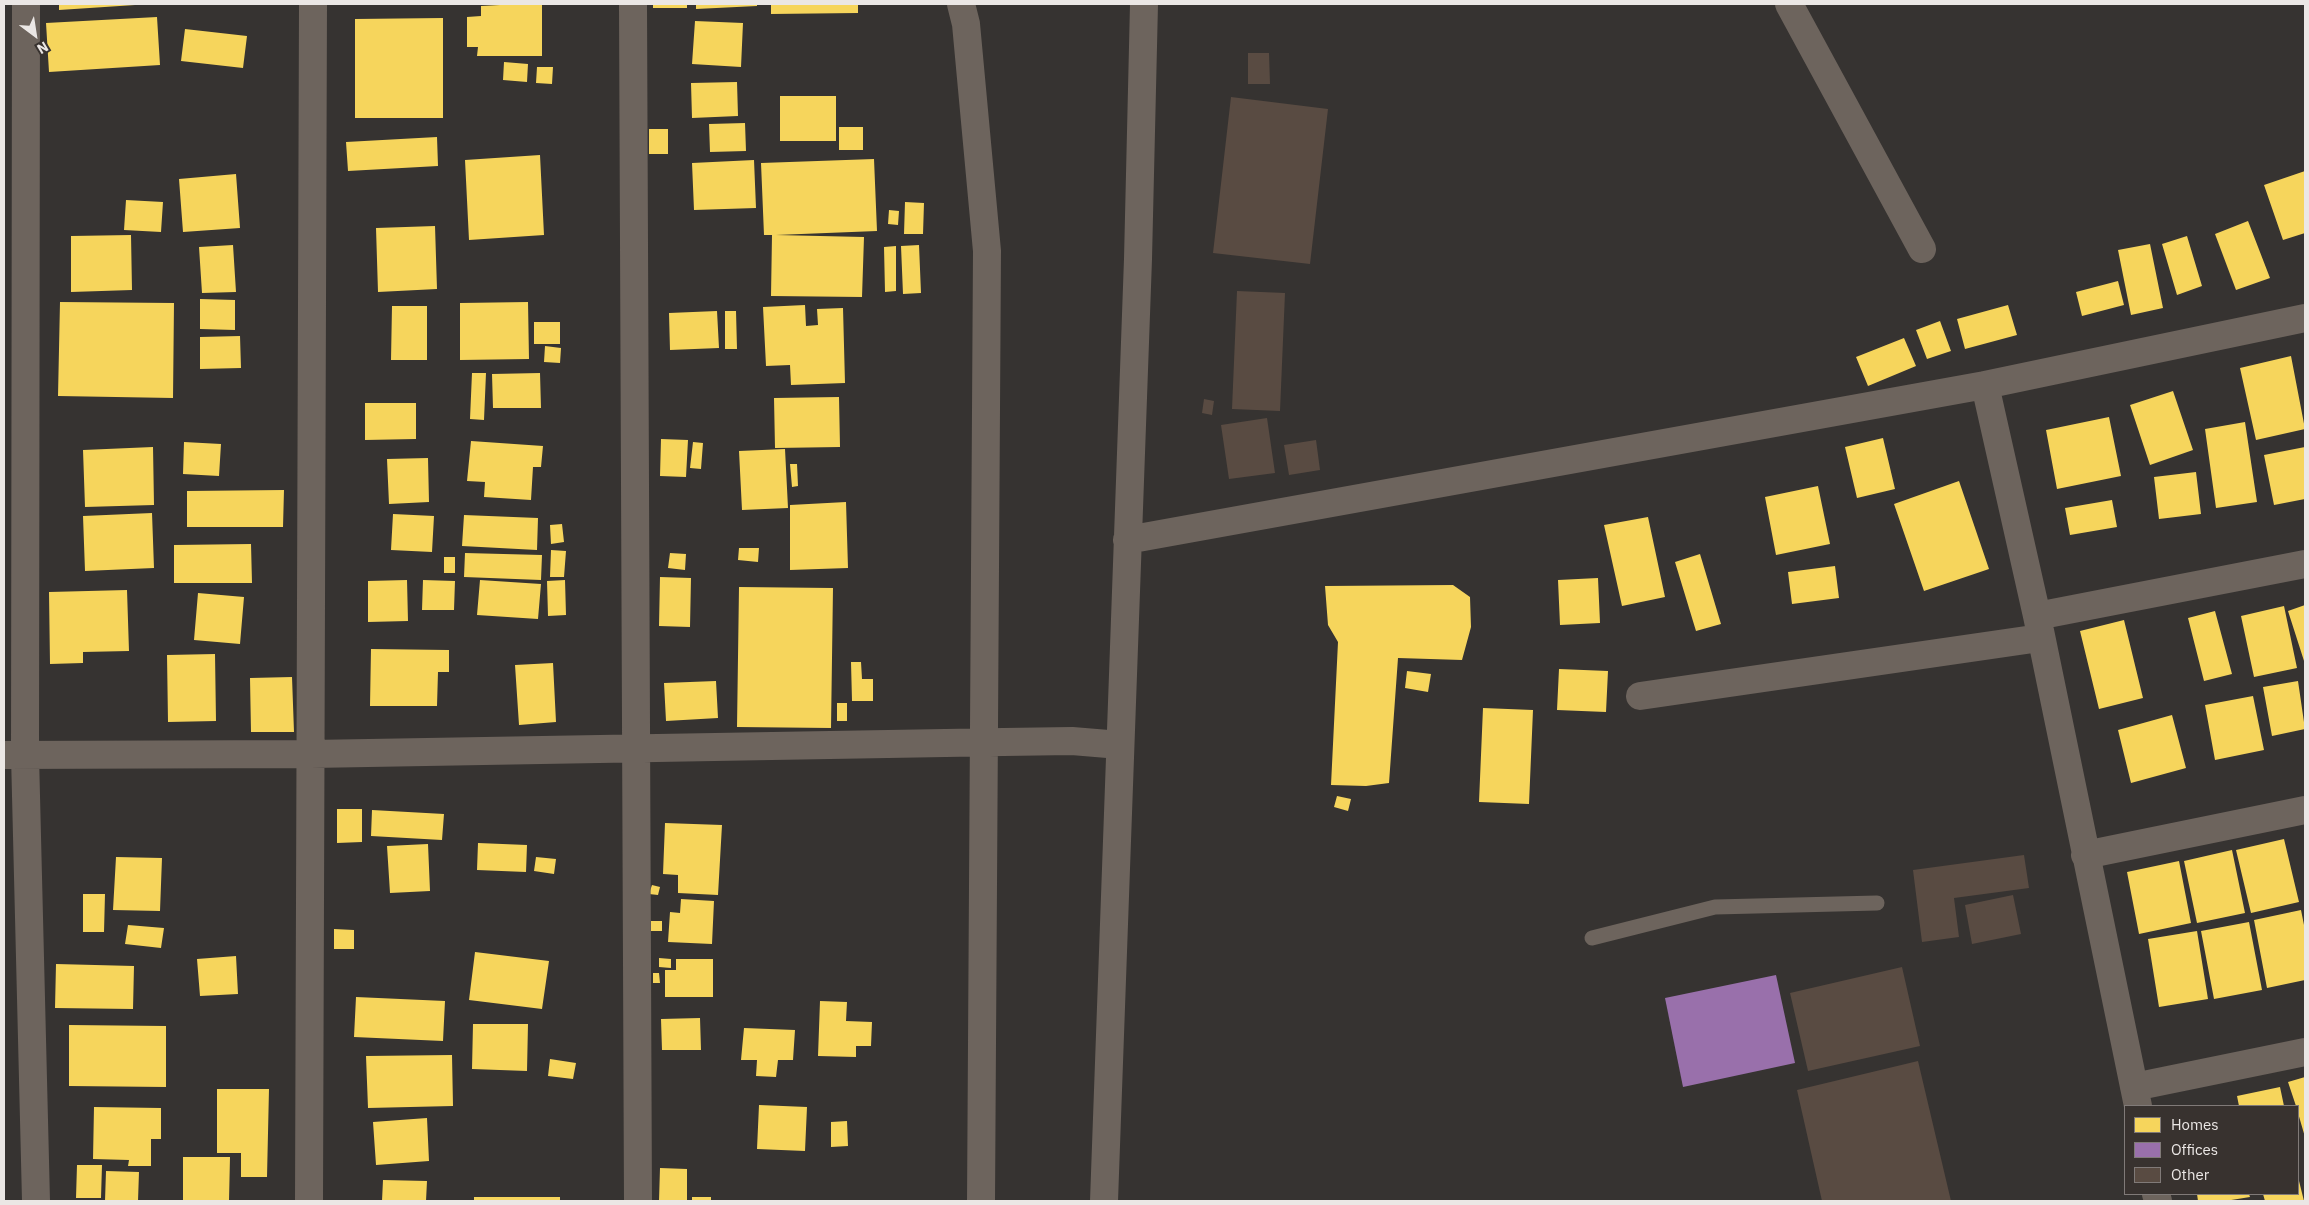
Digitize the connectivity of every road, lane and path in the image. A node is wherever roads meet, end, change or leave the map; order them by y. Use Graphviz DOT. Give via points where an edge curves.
graph roads {
  1 [pos="26,4"];
  2 [pos="313,4"];
  3 [pos="633,4"];
  4 [pos="961,4"];
  5 [pos="1144,4"];
  6 [pos="1789,4"];
  7 [pos="1922,249"];
  8 [pos="2305,318"];
  9 [pos="1985,385"];
  10 [pos="1128,540"];
  11 [pos="2305,564"];
  12 [pos="2039,627"];
  13 [pos="1640,696"];
  14 [pos="994,742"];
  15 [pos="1120,745"];
  16 [pos="637,747"];
  17 [pos="311,754"];
  18 [pos="14,755"];
  19 [pos="2305,810"];
  20 [pos="2085,855"];
  21 [pos="1877,903"];
  22 [pos="1592,938"];
  23 [pos="2305,1052"];
  24 [pos="2136,1097"];
  25 [pos="36,1201"];
  26 [pos="309,1201"];
  27 [pos="638,1201"];
  28 [pos="981,1201"];
  29 [pos="1104,1201"];
  1 -- 18 [label="street"];
  2 -- 17 [label="street"];
  3 -- 16 [label="street"];
  4 -- 14 [label="street" via="966,24 988,250"];
  5 -- 10 [label="street"];
  6 -- 7 [label="street"];
  8 -- 9 [label="street"];
  9 -- 10 [label="street"];
  9 -- 12 [label="street"];
  10 -- 15 [label="street"];
  11 -- 12 [label="street"];
  12 -- 13 [label="street"];
  12 -- 20 [label="street"];
  14 -- 15 [label="street" via="1072,741"];
  14 -- 16 [label="street"];
  14 -- 28 [label="street"];
  15 -- 29 [label="street"];
  16 -- 17 [label="street"];
  16 -- 27 [label="street"];
  17 -- 18 [label="street"];
  17 -- 26 [label="street"];
  18 -- 25 [label="street"];
  19 -- 20 [label="street"];
  20 -- 24 [label="street"];
  21 -- 22 [label="lane" via="1715,907"];
  23 -- 24 [label="street"];
}
